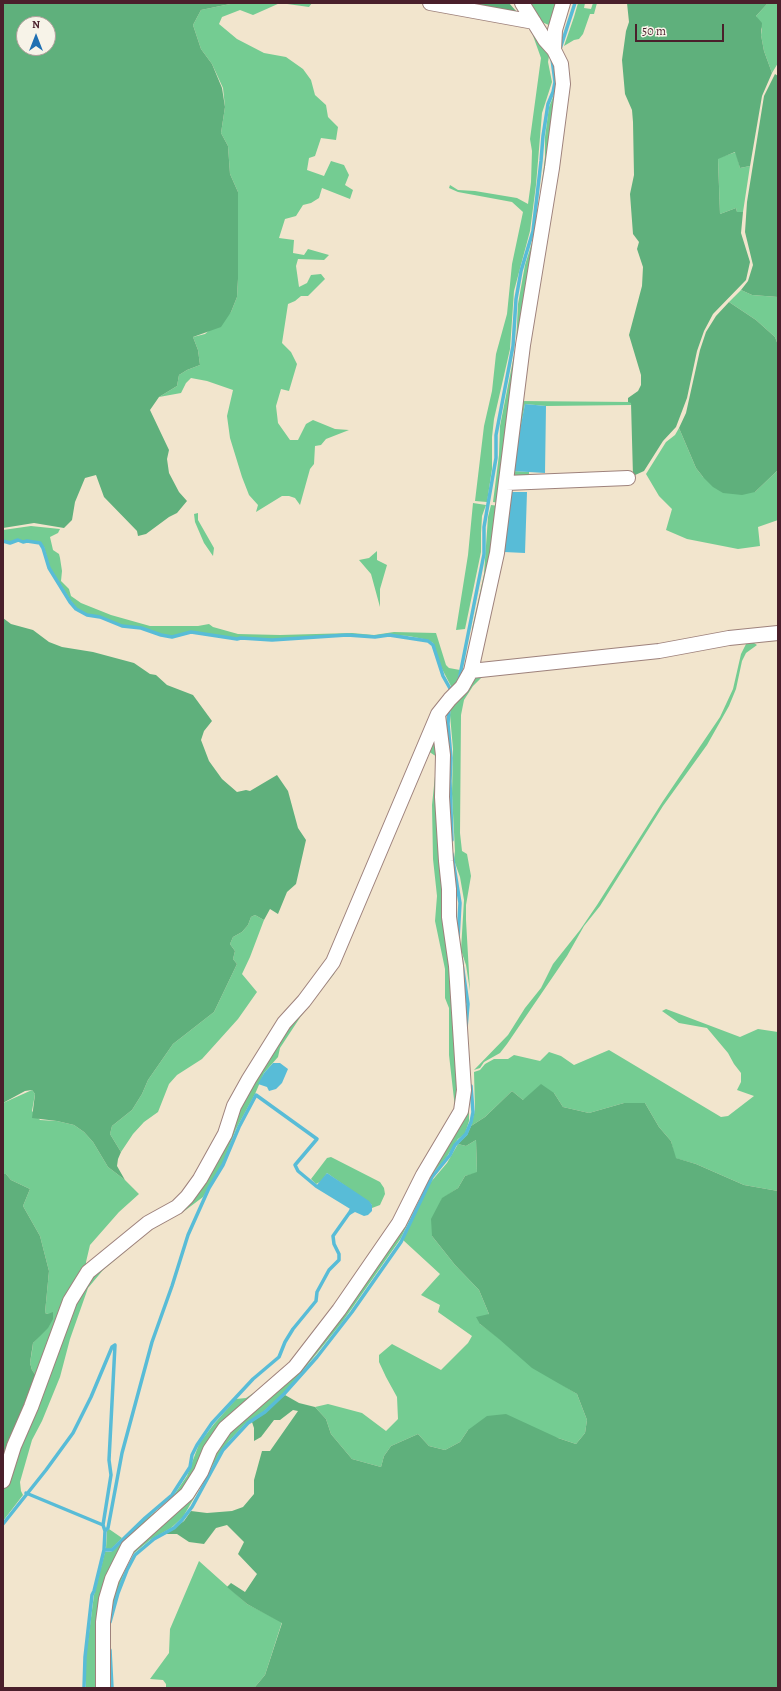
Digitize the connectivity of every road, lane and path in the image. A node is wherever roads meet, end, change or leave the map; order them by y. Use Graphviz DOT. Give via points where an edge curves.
graph roads {
  1 [pos="430,3"];
  2 [pos="522,3"];
  3 [pos="563,3"];
  4 [pos="534,22"];
  5 [pos="554,50"];
  6 [pos="628,478"];
  7 [pos="506,483"];
  8 [pos="778,633"];
  9 [pos="471,671"];
  10 [pos="438,714"];
  11 [pos="3,1481"];
  12 [pos="102,1688"];
  1 -- 4 [label="street"];
  2 -- 4 [label="street"];
  3 -- 5 [label="street" via="555,30"];
  4 -- 5 [label="street"];
  5 -- 7 [label="street" via="561,64 563,84 523,345"];
  6 -- 7 [label="street"];
  7 -- 9 [label="street" via="497,553"];
  8 -- 9 [label="street" via="729,638 658,651"];
  9 -- 10 [label="street" via="462,687"];
  10 -- 11 [label="street" via="333,962 284,1023 252,1073 234,1106 216,1153 187,1197 177,1207 148,1223 88,1272 70,1301"];
  10 -- 12 [label="street" via="443,755 442,797 449,917 456,966 464,1090 461,1111 423,1175 399,1223 339,1310 295,1367 224,1428 187,1494 128,1547 120,1560 106,1599"];
}
